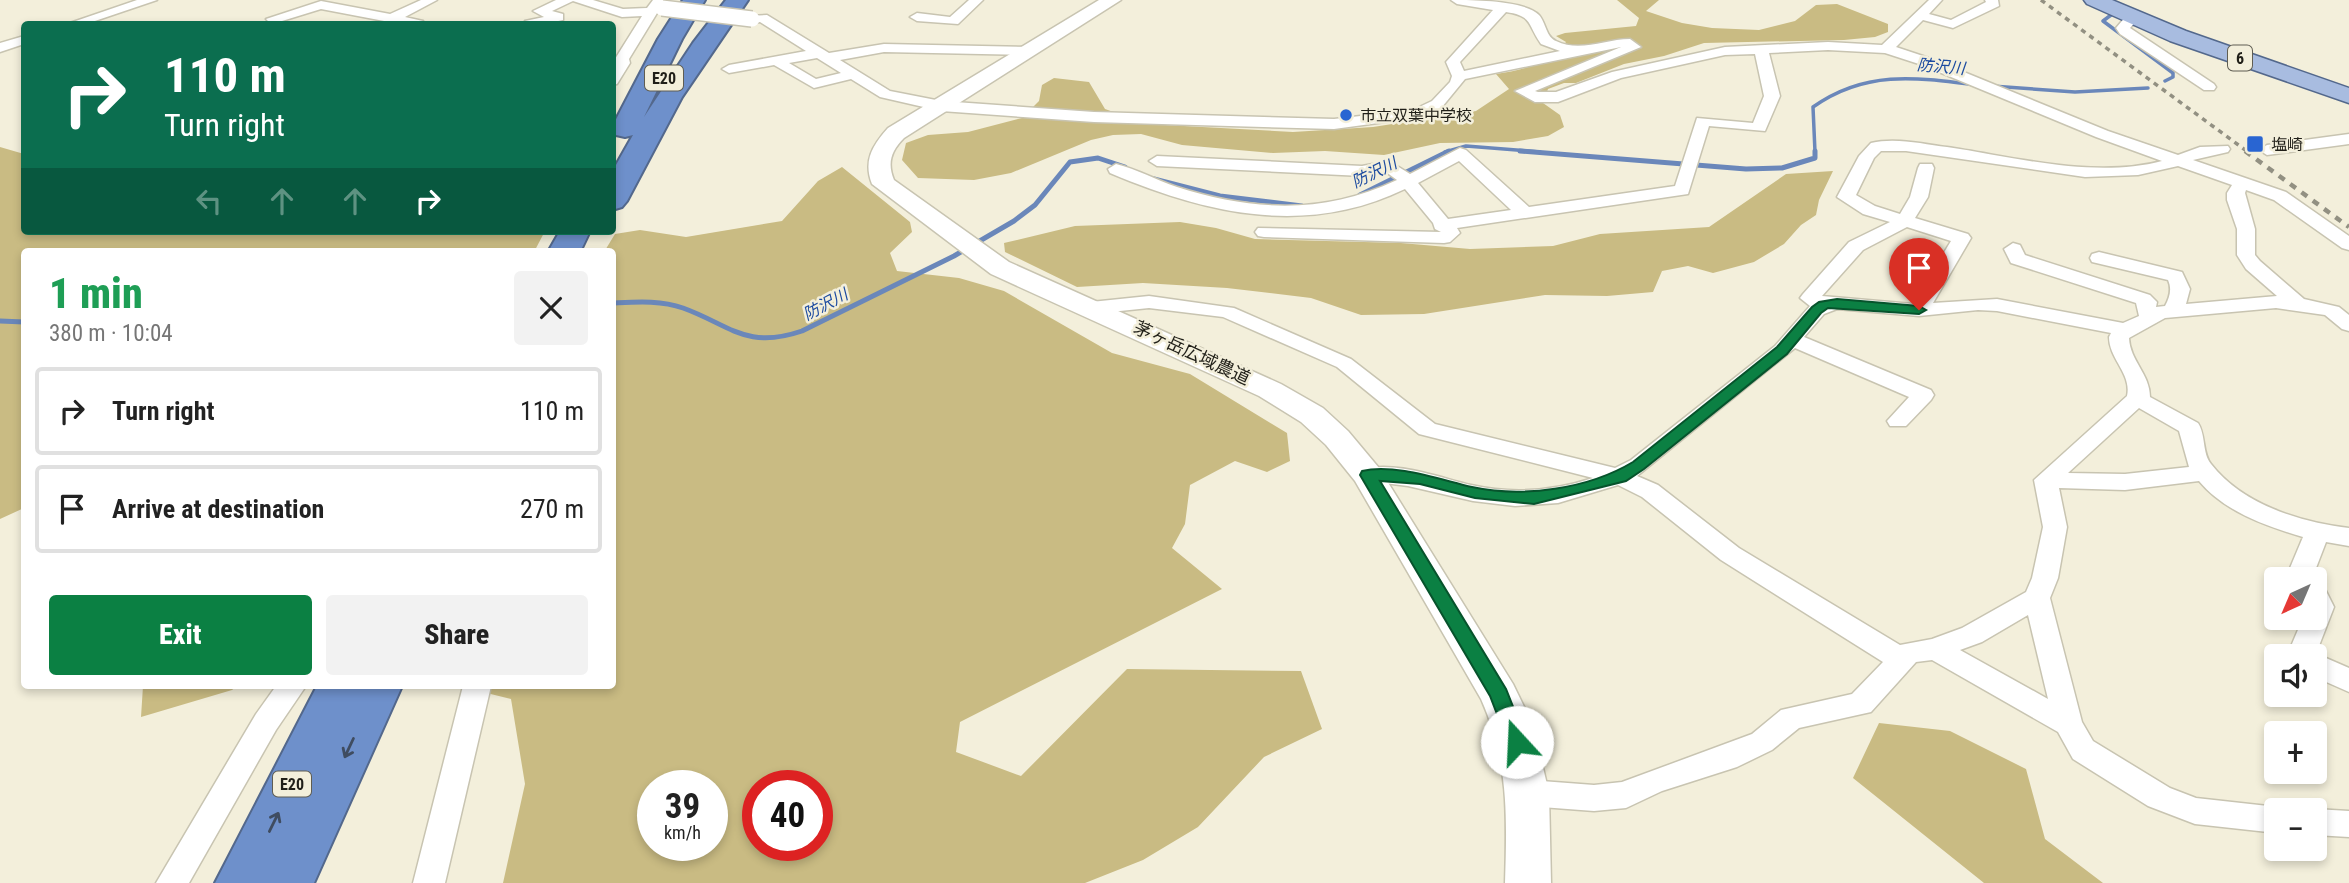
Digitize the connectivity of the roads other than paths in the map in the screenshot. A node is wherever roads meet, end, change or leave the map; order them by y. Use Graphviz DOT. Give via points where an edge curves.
graph roads {
  1 [pos="152,0"];
  2 [pos="431,0"];
  3 [pos="567,0"];
  4 [pos="579,0"];
  5 [pos="694,0"];
  6 [pos="719,0"];
  7 [pos="737,0"];
  8 [pos="977,0"];
  9 [pos="1112,0"];
  10 [pos="1457,0"];
  11 [pos="1936,0"];
  12 [pos="1991,0"];
  13 [pos="2098,2"];
  14 [pos="657,7"];
  15 [pos="1503,7"];
  16 [pos="758,11"];
  17 [pos="1922,16"];
  18 [pos="2127,16"];
  19 [pos="917,17"];
  20 [pos="393,18"];
  21 [pos="84,21"];
  22 [pos="275,21"];
  23 [pos="406,21"];
  24 [pos="542,21"];
  25 [pos="1761,48"];
  26 [pos="1886,48"];
  27 [pos="1591,49"];
  28 [pos="1030,51"];
  29 [pos="824,55"];
  30 [pos="617,60"];
  31 [pos="693,60"];
  32 [pos="775,60"];
  33 [pos="729,69"];
  34 [pos="854,74"];
  35 [pos="616,75"];
  36 [pos="1459,76"];
  37 [pos="2209,88"];
  38 [pos="2349,96"];
  39 [pos="941,106"];
  40 [pos="2349,139"];
  41 [pos="616,148"];
  42 [pos="2222,149"];
  43 [pos="2267,150"];
  44 [pos="616,151"];
  45 [pos="2180,160"];
  46 [pos="1157,161"];
  47 [pos="1124,166"];
  48 [pos="1926,168"];
  49 [pos="1402,176"];
  50 [pos="2243,182"];
  51 [pos="616,193"];
  52 [pos="1525,213"];
  53 [pos="1904,222"];
  54 [pos="1441,225"];
  55 [pos="1264,232"];
  56 [pos="2349,244"];
  57 [pos="2013,249"];
  58 [pos="2099,258"];
  59 [pos="2298,304"];
  60 [pos="1824,305"];
  61 [pos="1091,308"];
  62 [pos="1919,310"];
  63 [pos="2164,313"];
  64 [pos="2346,318"];
  65 [pos="2126,330"];
  66 [pos="1792,339"];
  67 [pos="2136,398"];
  68 [pos="1898,421"];
  69 [pos="2207,473"];
  70 [pos="1368,475"];
  71 [pos="1620,477"];
  72 [pos="2046,480"];
  73 [pos="2317,531"];
  74 [pos="2349,537"];
  75 [pos="2303,567"];
  76 [pos="2038,598"];
  77 [pos="1935,649"];
  78 [pos="1901,659"];
  79 [pos="2327,670"];
  80 [pos="2349,681"];
  81 [pos="290,689"];
  82 [pos="340,689"];
  83 [pos="377,689"];
  84 [pos="476,689"];
  85 [pos="2068,724"];
  86 [pos="1528,793"];
  87 [pos="2264,819"];
  88 [pos="2327,823"];
  89 [pos="2349,824"];
  90 [pos="172,883"];
  91 [pos="243,883"];
  92 [pos="286,883"];
  93 [pos="429,883"];
  94 [pos="1528,883"];
  1 -- 21 [label="street"];
  2 -- 20 [label="street"];
  3 -- 24 [label="street" via="540,11 558,17"];
  4 -- 14 [label="street" via="622,13"];
  5 -- 41 [label="highway"];
  6 -- 44 [label="highway, E20"];
  7 -- 31 [label="highway, E20"];
  8 -- 19 [label="street" via="953,21"];
  9 -- 28 [label="street, 茅ヶ岳広域農道"];
  10 -- 15 [label="street"];
  11 -- 17 [label="street"];
  12 -- 17 [label="street" via="1994,3 1952,24"];
  13 -- 18 [label="main road, 6"];
  14 -- 16 [label="street, bridge"];
  14 -- 30 [label="street"];
  15 -- 27 [label="street" via="1535,16 1543,40 1555,46"];
  15 -- 36 [label="street" via="1453,62"];
  16 -- 29 [label="street"];
  16 -- 31 [label="highway"];
  17 -- 26 [label="street"];
  18 -- 37 [label="street" via="2125,31"];
  18 -- 38 [label="main road, 6"];
  20 -- 22 [label="street" via="312,5"];
  20 -- 23 [label="street"];
  25 -- 26 [label="street"];
  25 -- 27 [label="street" via="1725,51 1617,75 1558,97 1535,97 1524,90 1634,47 1621,43"];
  25 -- 52 [label="street" via="1772,96 1759,128 1703,121 1682,190"];
  26 -- 45 [label="street"];
  27 -- 36 [label="street"];
  28 -- 29 [label="street" via="884,48"];
  28 -- 39 [label="street, 茅ヶ岳広域農道"];
  29 -- 32 [label="street"];
  29 -- 34 [label="street"];
  30 -- 35 [label="street" via="623,64"];
  31 -- 51 [label="highway, E20"];
  32 -- 33 [label="street"];
  32 -- 34 [label="street" via="814,85"];
  34 -- 39 [label="street" via="885,94"];
  36 -- 39 [label="street" via="1437,104 1417,114 1334,124 1094,117"];
  39 -- 61 [label="street, 茅ヶ岳広域農道" via="887,141 877,162 884,184 1000,268"];
  40 -- 43 [label="street"];
  42 -- 45 [label="street"];
  45 -- 50 [label="street"];
  45 -- 53 [label="street" via="2138,170 2085,172 1906,146 1877,146 1846,197"];
  46 -- 49 [label="street" via="1362,171 1389,166"];
  47 -- 49 [label="street" via="1144,182 1217,202 1294,211 1348,206"];
  48 -- 53 [label="street" via="1919,197"];
  49 -- 52 [label="street" via="1460,153"];
  49 -- 54 [label="street"];
  50 -- 56 [label="street" via="2291,202"];
  50 -- 59 [label="street" via="2236,200 2246,229 2246,255"];
  52 -- 54 [label="street"];
  53 -- 60 [label="street" via="1856,246 1811,298"];
  53 -- 62 [label="street" via="1962,238"];
  54 -- 55 [label="street" via="1451,233 1444,238"];
  57 -- 63 [label="street" via="2018,259 2143,299 2146,312"];
  58 -- 63 [label="street" via="2175,276 2180,293"];
  59 -- 63 [label="street"];
  59 -- 64 [label="street"];
  60 -- 62 [label="street"];
  60 -- 66 [label="street"];
  61 -- 70 [label="street, 茅ヶ岳広域農道" via="1281,396 1329,430"];
  61 -- 71 [label="street" via="1149,302 1227,312 1345,363 1427,429"];
  62 -- 65 [label="street" via="1997,305"];
  63 -- 65 [label="street"];
  65 -- 67 [label="street" via="2119,337 2118,349 2137,378"];
  66 -- 68 [label="street" via="1923,395"];
  66 -- 71 [label="street"];
  67 -- 69 [label="street" via="2190,428 2194,451"];
  67 -- 72 [label="street"];
  69 -- 72 [label="street" via="2125,482"];
  69 -- 73 [label="street" via="2261,513"];
  70 -- 71 [label="street" via="1420,478 1475,493 1534,499"];
  70 -- 86 [label="street, 茅ヶ岳広域農道" via="1499,695 1513,725"];
  71 -- 78 [label="street" via="1650,491 1730,554"];
  72 -- 76 [label="street" via="2055,527"];
  73 -- 74 [label="street"];
  73 -- 75 [label="street"];
  76 -- 77 [label="street" via="1972,635"];
  76 -- 85 [label="street"];
  77 -- 78 [label="street" via="1908,653"];
  77 -- 85 [label="street"];
  78 -- 86 [label="street" via="1861,704 1791,718 1762,742 1626,795 1594,798"];
  79 -- 80 [label="street"];
  81 -- 90 [label="street"];
  91 -- 82 [label="highway, E20, one-way"];
  83 -- 92 [label="highway, E20, one-way"];
  84 -- 93 [label="street"];
  85 -- 87 [label="street" via="2083,750 2159,797 2195,811"];
  86 -- 94 [label="street, 茅ヶ岳広域農道"];
  88 -- 89 [label="street"];
}
